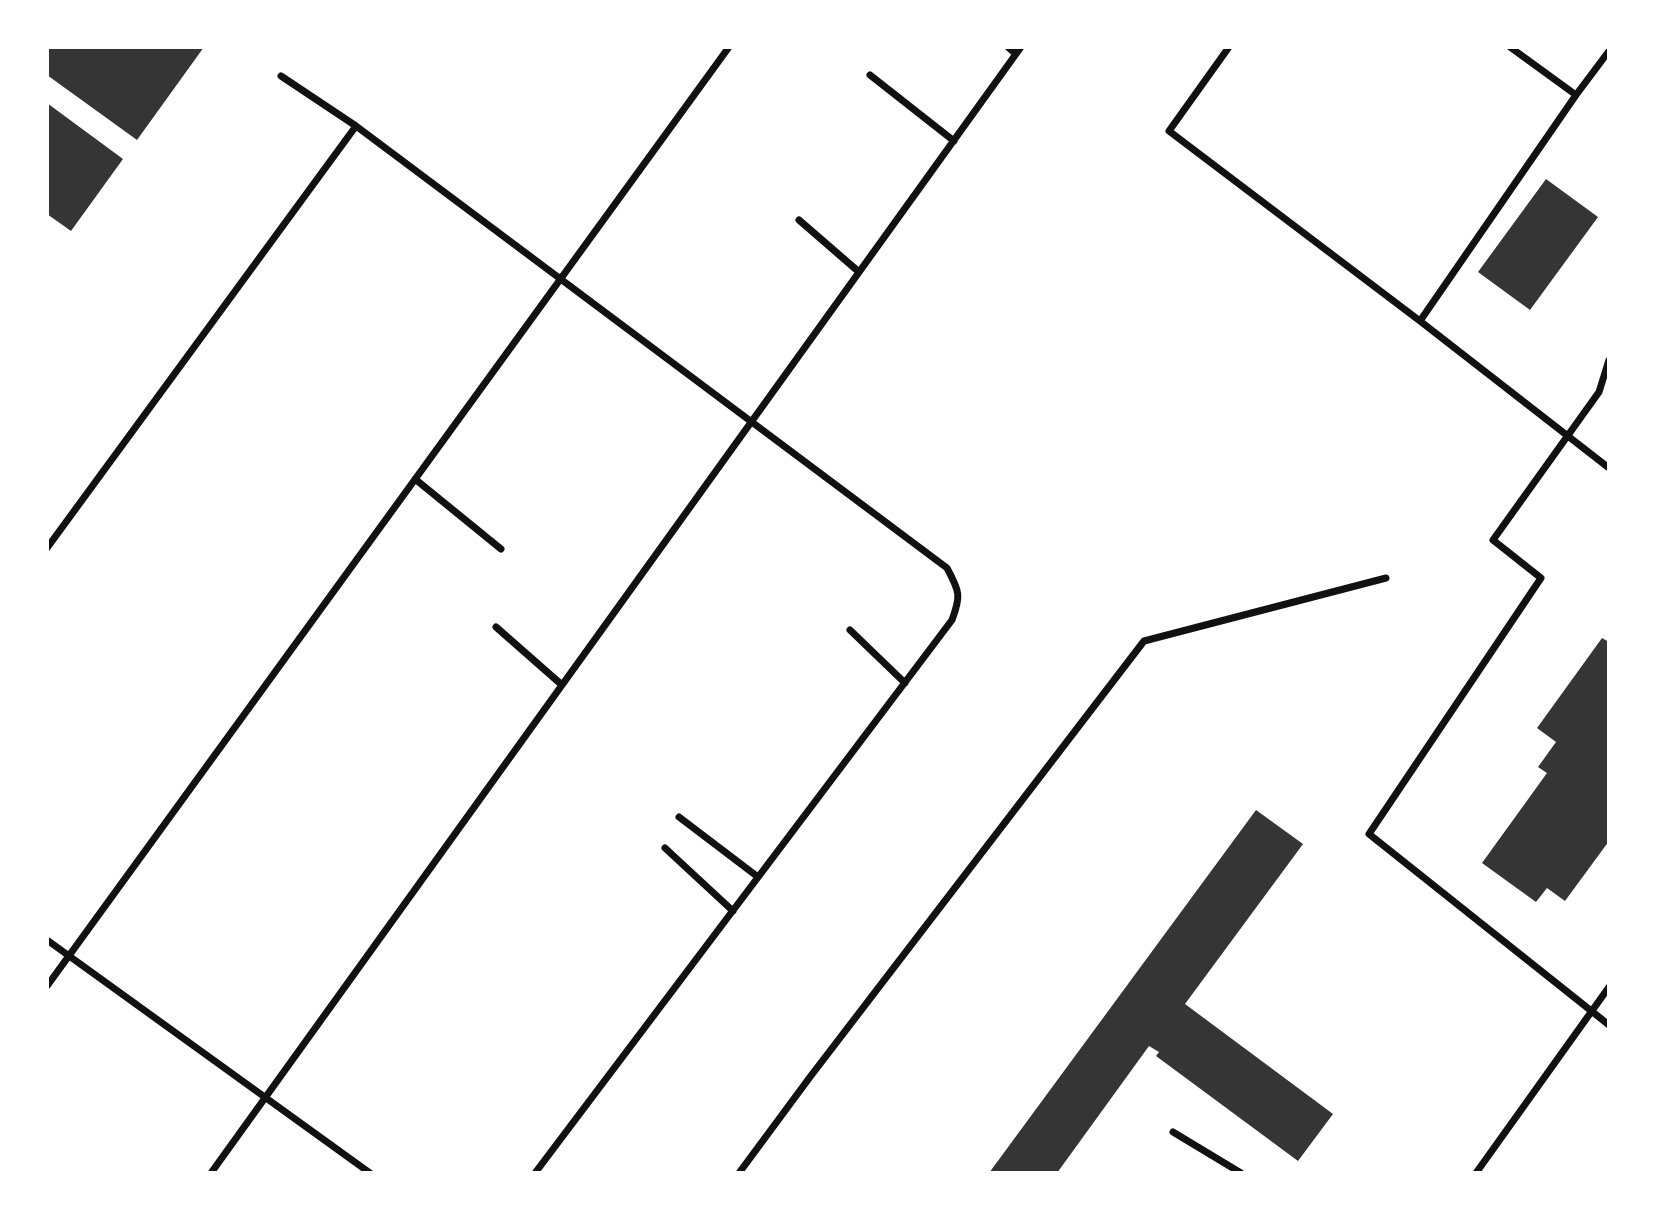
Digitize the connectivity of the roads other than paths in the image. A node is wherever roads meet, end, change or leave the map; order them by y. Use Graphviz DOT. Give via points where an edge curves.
graph roads {
  1 [pos="729,47"];
  2 [pos="1008,47"];
  3 [pos="1229,47"];
  4 [pos="1510,47"];
  5 [pos="1018,51"];
  6 [pos="1609,51"];
  7 [pos="870,75"];
  8 [pos="281,76"];
  9 [pos="1576,95"];
  10 [pos="356,126"];
  11 [pos="954,141"];
  12 [pos="799,219"];
  13 [pos="859,272"];
  14 [pos="560,279"];
  15 [pos="1420,321"];
  16 [pos="1609,359"];
  17 [pos="751,421"];
  18 [pos="1567,435"];
  19 [pos="1609,468"];
  20 [pos="415,479"];
  21 [pos="47,548"];
  22 [pos="501,549"];
  23 [pos="1386,578"];
  24 [pos="496,627"];
  25 [pos="850,630"];
  26 [pos="905,682"];
  27 [pos="562,685"];
  28 [pos="679,817"];
  29 [pos="665,848"];
  30 [pos="758,877"];
  31 [pos="733,911"];
  32 [pos="47,940"];
  33 [pos="69,956"];
  34 [pos="47,986"];
  35 [pos="1609,987"];
  36 [pos="1592,1012"];
  37 [pos="1609,1025"];
  38 [pos="265,1097"];
  39 [pos="1173,1132"];
  40 [pos="211,1173"];
  41 [pos="370,1173"];
  42 [pos="535,1173"];
  43 [pos="739,1173"];
  44 [pos="1241,1173"];
  45 [pos="1476,1173"];
  1 -- 14 [label="street"];
  2 -- 5 [label="street"];
  3 -- 15 [label="street" via="1169,131"];
  4 -- 9 [label="street"];
  5 -- 11 [label="street"];
  6 -- 9 [label="street"];
  7 -- 11 [label="street"];
  8 -- 10 [label="street"];
  9 -- 15 [label="street"];
  10 -- 14 [label="street"];
  10 -- 21 [label="street"];
  11 -- 13 [label="street"];
  12 -- 13 [label="street"];
  13 -- 17 [label="street"];
  14 -- 17 [label="street"];
  14 -- 20 [label="street"];
  15 -- 18 [label="street"];
  16 -- 18 [label="street" via="1599,393"];
  17 -- 26 [label="street" via="947,568 958,588 958,604 952,620"];
  17 -- 27 [label="street"];
  18 -- 19 [label="street"];
  18 -- 36 [label="street" via="1493,540 1541,578 1369,834"];
  20 -- 22 [label="street"];
  20 -- 33 [label="street"];
  23 -- 43 [label="street" via="1144,641"];
  24 -- 27 [label="street"];
  25 -- 26 [label="street"];
  26 -- 30 [label="street"];
  27 -- 38 [label="street"];
  28 -- 30 [label="street"];
  29 -- 31 [label="street"];
  30 -- 31 [label="street"];
  31 -- 42 [label="street"];
  32 -- 33 [label="street"];
  33 -- 34 [label="street"];
  33 -- 38 [label="street"];
  35 -- 36 [label="street"];
  36 -- 37 [label="street"];
  36 -- 45 [label="street"];
  38 -- 40 [label="street"];
  38 -- 41 [label="street"];
  39 -- 44 [label="street"];
}
